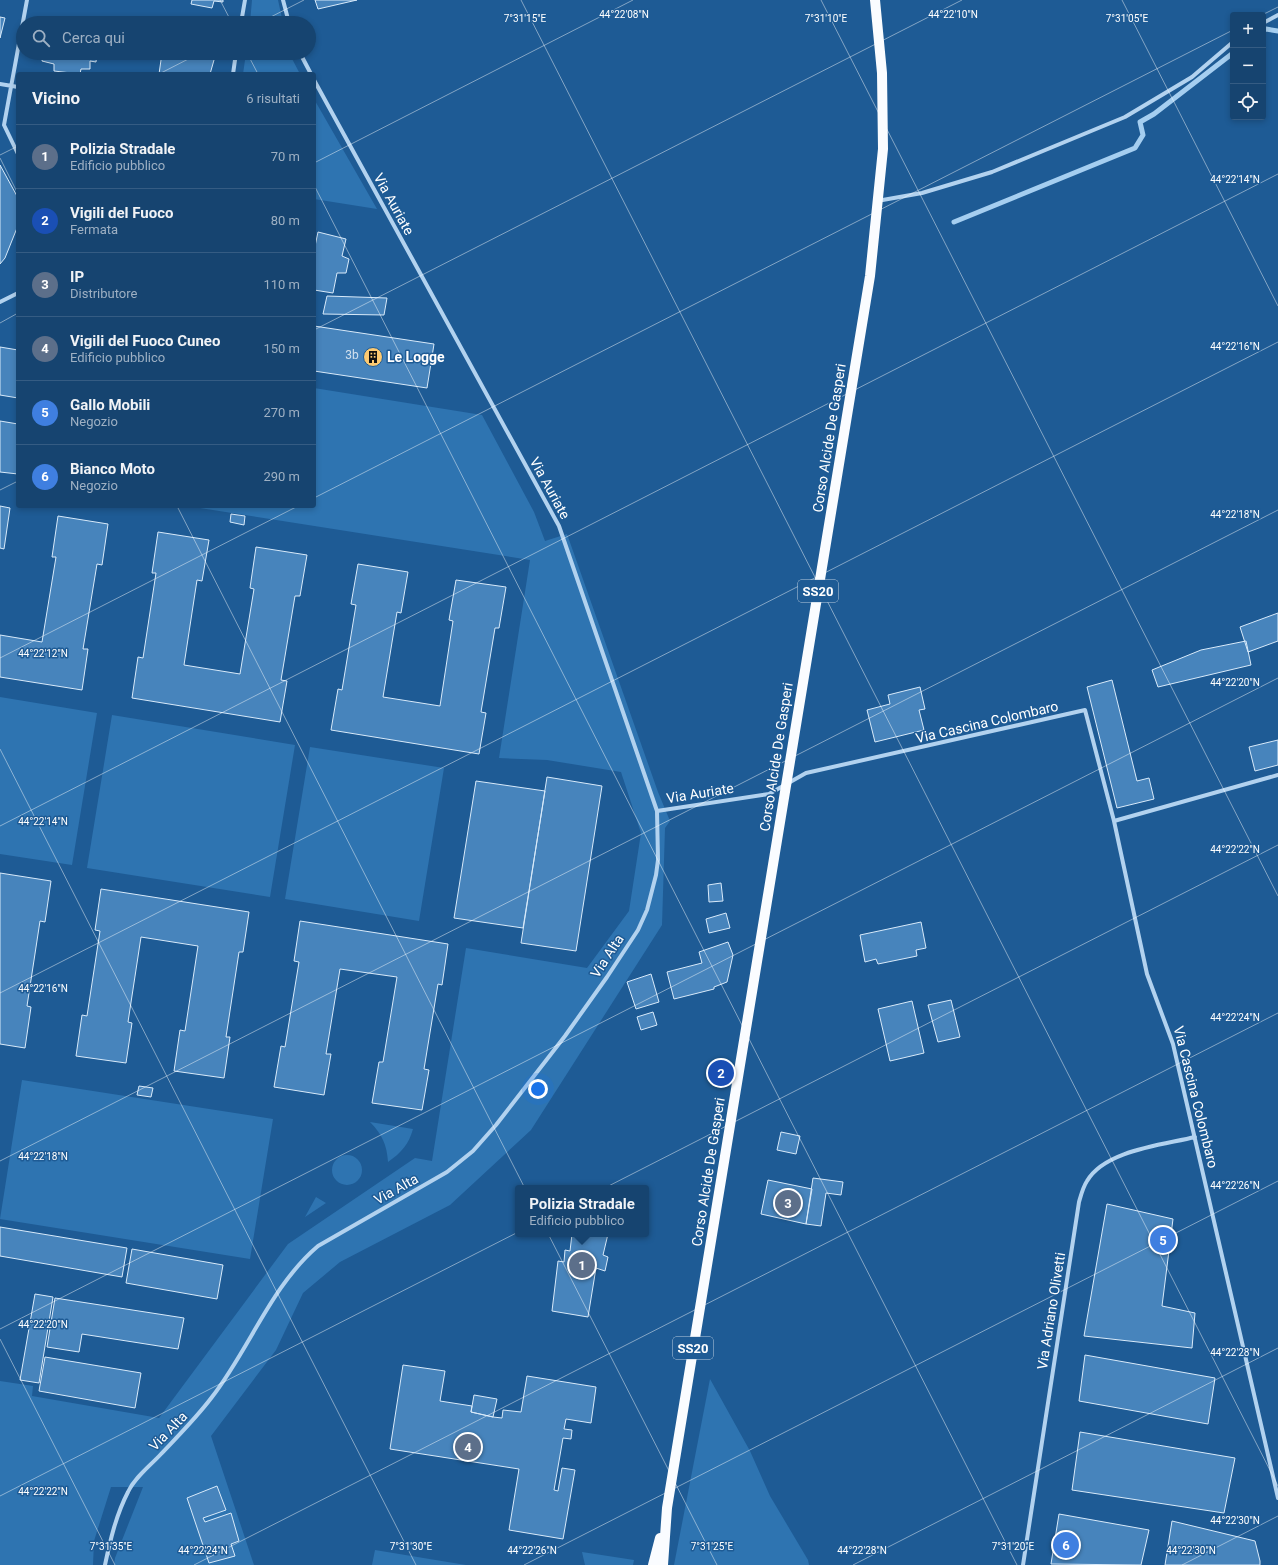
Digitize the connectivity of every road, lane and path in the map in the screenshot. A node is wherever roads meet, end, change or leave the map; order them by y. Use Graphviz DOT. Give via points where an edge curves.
graph roads {
  1 [pos="27,0"];
  2 [pos="244,0"];
  3 [pos="283,0"];
  4 [pos="875,0"];
  5 [pos="1278,14"];
  6 [pos="24,16"];
  7 [pos="242,16"];
  8 [pos="287,16"];
  9 [pos="1266,21"];
  10 [pos="1230,44"];
  11 [pos="17,60"];
  12 [pos="235,60"];
  13 [pos="304,60"];
  14 [pos="233,72"];
  15 [pos="310,72"];
  16 [pos="0,84"];
  17 [pos="316,84"];
  18 [pos="12,86"];
  19 [pos="16,87"];
  20 [pos="16,150"];
  21 [pos="877,201"];
  22 [pos="16,294"];
  23 [pos="0,302"];
  24 [pos="1278,775"];
  25 [pos="786,785"];
  26 [pos="657,811"];
  27 [pos="1114,821"];
  28 [pos="1195,1137"];
  29 [pos="1278,1498"];
  30 [pos="666,1517"];
  31 [pos="105,1565"];
  32 [pos="653,1565"];
  33 [pos="663,1565"];
  34 [pos="1023,1565"];
  1 -- 6 [label="street"];
  2 -- 7 [label="street"];
  3 -- 8 [label="street"];
  4 -- 21 [label="main road, Corso Alcide De Gasperi / SS20" via="882,73 883,149"];
  5 -- 9 [label="street"];
  10 -- 21 [label="street" via="1192,76 1125,117 992,172 922,193"];
  11 -- 18 [label="street"];
  12 -- 14 [label="street"];
  13 -- 15 [label="street"];
  16 -- 18 [label="street"];
  17 -- 26 [label="street, Via Auriate" via="559,526"];
  18 -- 19 [label="street"];
  18 -- 20 [label="street" via="4,125"];
  21 -- 25 [label="main road, Corso Alcide De Gasperi / SS20" via="870,276"];
  22 -- 23 [label="street"];
  24 -- 27 [label="street"];
  25 -- 26 [label="street, Via Auriate" via="769,794"];
  25 -- 27 [label="street, Via Cascina Colombaro" via="806,773 1085,710"];
  25 -- 30 [label="main road, Corso Alcide De Gasperi / SS20"];
  26 -- 31 [label="street, Via Alta" via="657,867 647,910 638,930 565,1036 473,1151 447,1172 325,1242 303,1259 278,1292 214,1396 136,1479 128,1492 112,1535"];
  27 -- 28 [label="street, Via Cascina Colombaro" via="1147,974 1173,1044"];
  28 -- 29 [label="street, Via Cascina Colombaro"];
  28 -- 34 [label="street, Via Adriano Olivetti" via="1122,1154 1103,1165 1087,1181 1079,1202"];
  30 -- 32 [label="main road, Corso Alcide De Gasperi / SS20"];
  30 -- 33 [label="main road, Corso Alcide De Gasperi / SS20"];
}
